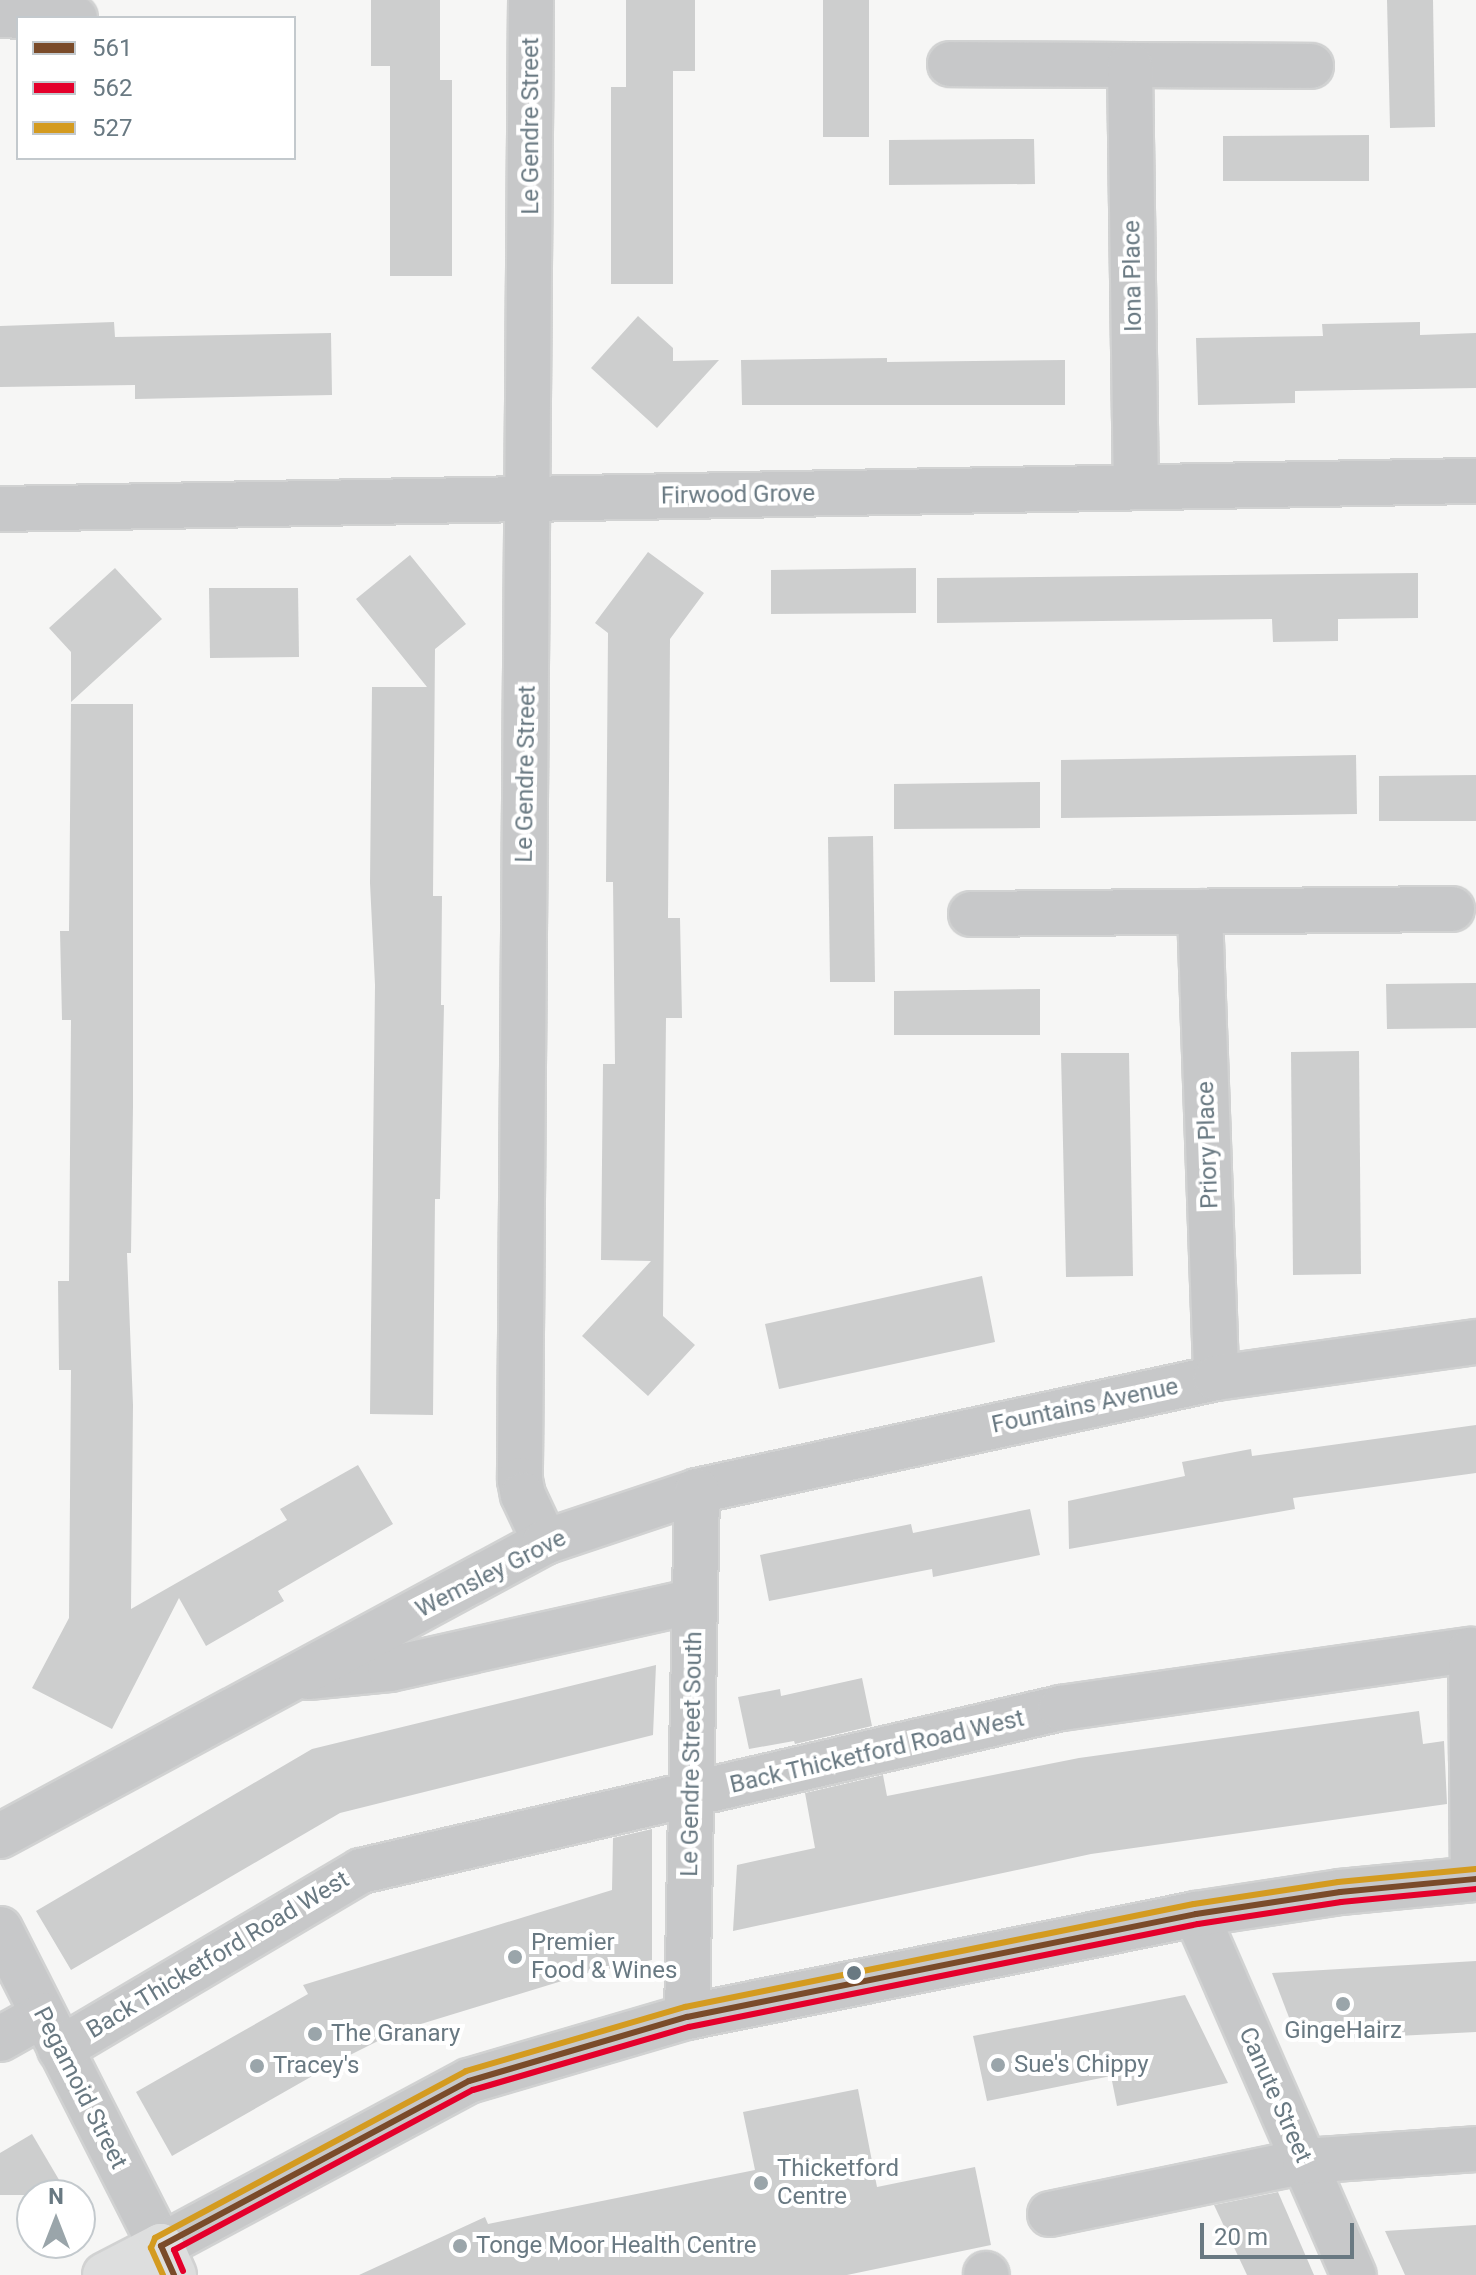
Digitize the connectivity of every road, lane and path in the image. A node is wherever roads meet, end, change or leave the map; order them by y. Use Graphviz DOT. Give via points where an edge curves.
graph roads {
  1 [pos="531,0"];
  2 [pos="0,15"];
  3 [pos="25,16"];
  4 [pos="950,64"];
  5 [pos="1130,65"];
  6 [pos="1311,66"];
  7 [pos="1476,481"];
  8 [pos="1136,487"];
  9 [pos="529,499"];
  10 [pos="0,509"];
  11 [pos="1452,909"];
  12 [pos="1200,912"];
  13 [pos="971,914"];
  14 [pos="1476,1342"];
  15 [pos="1216,1378"];
  16 [pos="697,1491"];
  17 [pos="545,1542"];
  18 [pos="695,1601"];
  19 [pos="294,1678"];
  20 [pos="691,1796"];
  21 [pos="0,1836"];
  22 [pos="1474,1879"];
  23 [pos="1196,1914"];
  24 [pos="0,1929"];
  25 [pos="687,2017"];
  26 [pos="51,2032"];
  27 [pos="0,2039"];
  28 [pos="1476,2149"];
  29 [pos="1305,2161"];
  30 [pos="1050,2214"];
  31 [pos="168,2260"];
  32 [pos="105,2275"];
  33 [pos="1354,2275"];
  1 -- 9 [label="street, Le Gendre Street"];
  2 -- 3 [label="street"];
  4 -- 5 [label="street"];
  5 -- 6 [label="street"];
  5 -- 8 [label="street, Iona Place"];
  7 -- 8 [label="street, Firwood Grove"];
  8 -- 9 [label="street, Firwood Grove"];
  9 -- 10 [label="street, Firwood Grove"];
  9 -- 17 [label="street, Le Gendre Street" via="520,1480"];
  11 -- 12 [label="street"];
  12 -- 13 [label="street"];
  12 -- 15 [label="street, Priory Place"];
  14 -- 15 [label="street, Fountains Avenue"];
  15 -- 16 [label="street, Fountains Avenue"];
  16 -- 17 [label="street, Wemsley Grove"];
  16 -- 18 [label="street, Le Gendre Street South"];
  17 -- 19 [label="street, Wemsley Grove"];
  18 -- 19 [label="street, Wemsley Grove" via="390,1669"];
  18 -- 20 [label="street, Le Gendre Street South"];
  19 -- 21 [label="street, Wemsley Grove"];
  20 -- 22 [label="street, Back Thicketford Road West" via="1061,1708 1471,1650"];
  20 -- 25 [label="street, Le Gendre Street South"];
  20 -- 26 [label="street, Back Thicketford Road West" via="361,1871"];
  22 -- 23 [label="street"];
  23 -- 25 [label="street"];
  23 -- 29 [label="street, Canute Street"];
  24 -- 26 [label="street, Pegamoid Street"];
  25 -- 31 [label="street" via="469,2081"];
  26 -- 27 [label="street, Back Thicketford Road West"];
  26 -- 31 [label="street, Pegamoid Street"];
  28 -- 29 [label="street"];
  29 -- 30 [label="street"];
  29 -- 33 [label="street, Canute Street"];
  31 -- 32 [label="main road"];
}
